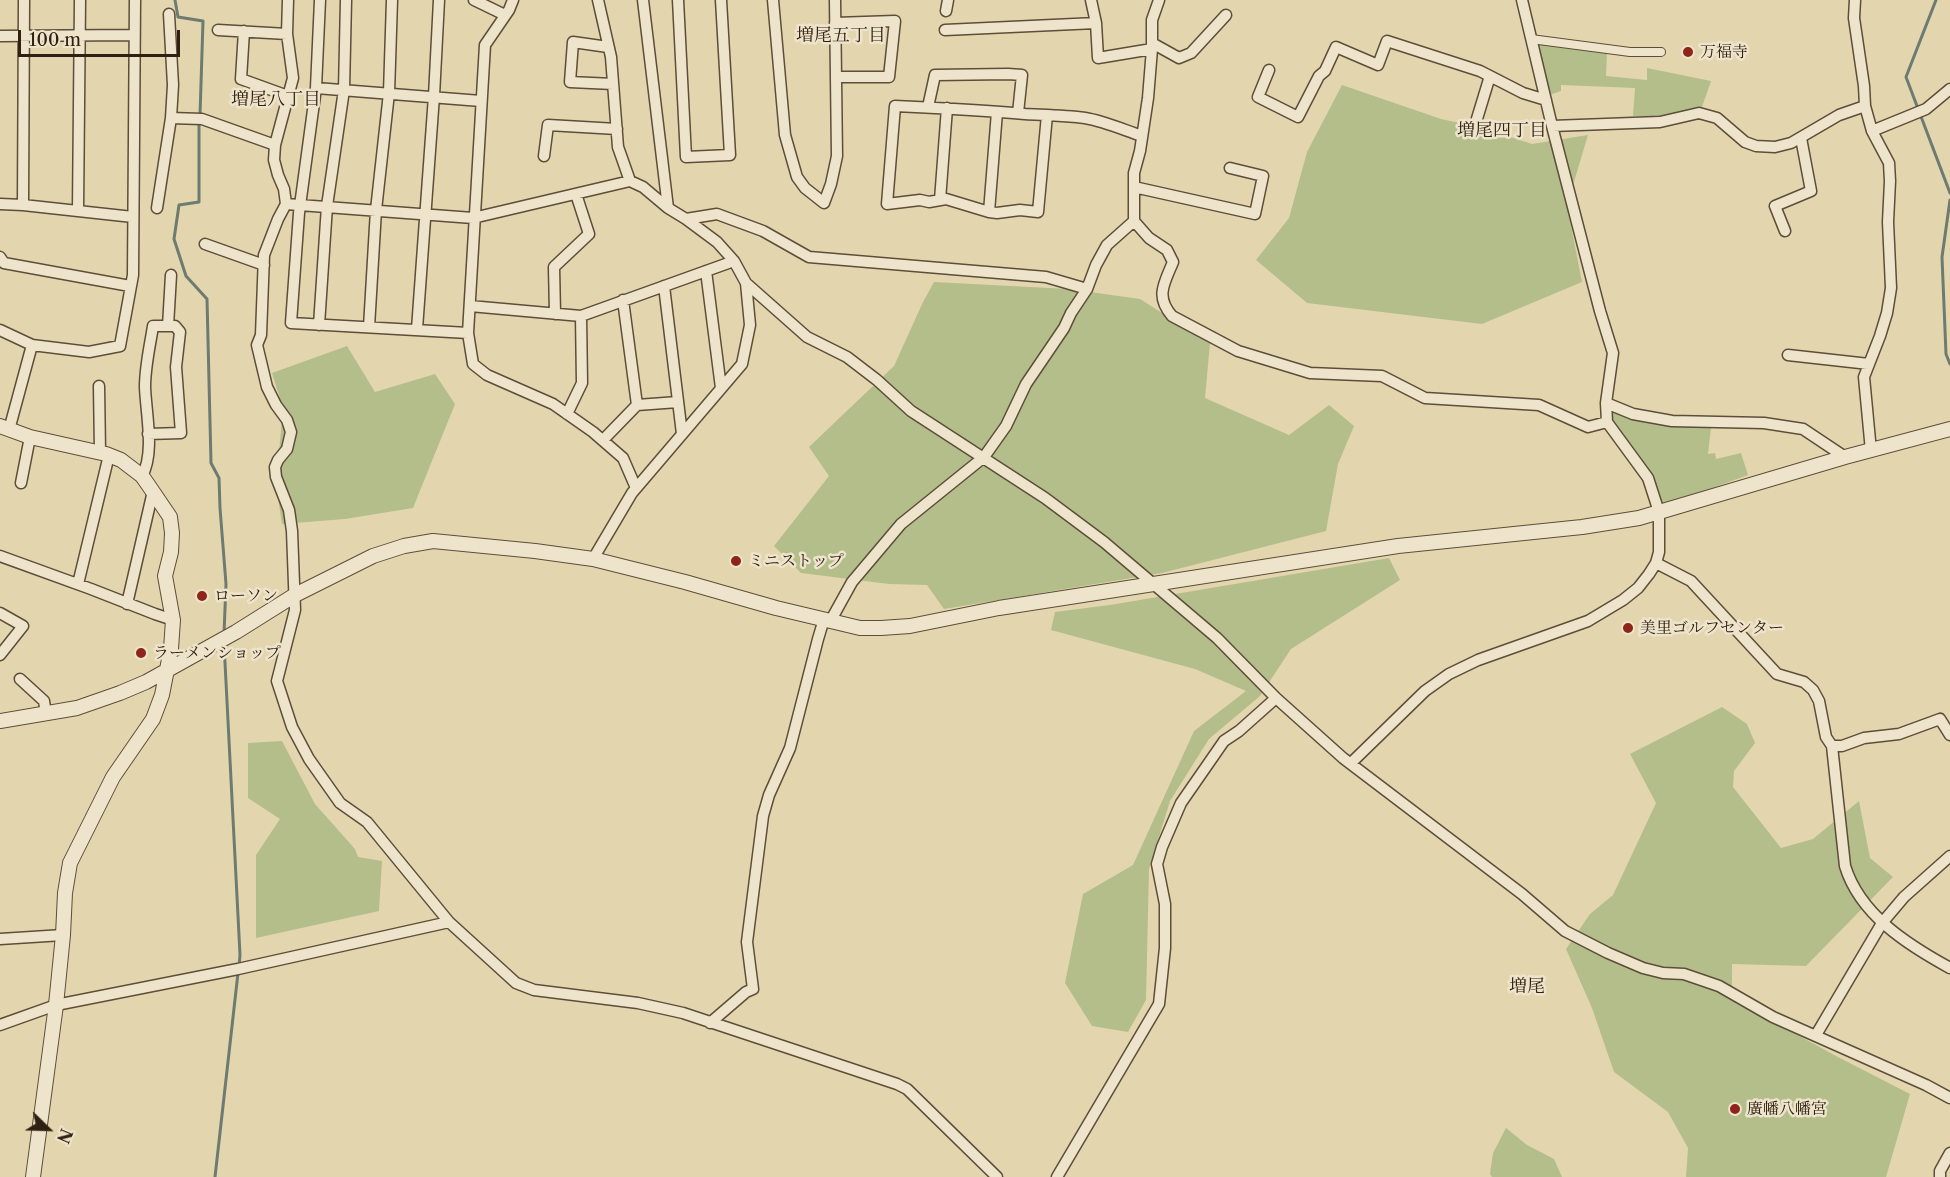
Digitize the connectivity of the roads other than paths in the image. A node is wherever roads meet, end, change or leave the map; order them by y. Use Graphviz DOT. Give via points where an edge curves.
graph roads {
  1 [pos="24,0"];
  2 [pos="80,0"];
  3 [pos="135,0"];
  4 [pos="288,0"];
  5 [pos="320,0"];
  6 [pos="346,0"];
  7 [pos="392,0"];
  8 [pos="439,0"];
  9 [pos="474,0"];
  10 [pos="513,0"];
  11 [pos="598,0"];
  12 [pos="643,0"];
  13 [pos="678,0"];
  14 [pos="721,0"];
  15 [pos="773,0"];
  16 [pos="835,0"];
  17 [pos="1091,0"];
  18 [pos="1159,0"];
  19 [pos="1522,0"];
  20 [pos="1855,0"];
  21 [pos="169,14"];
  22 [pos="505,15"];
  23 [pos="1226,15"];
  24 [pos="835,23"];
  25 [pos="1096,23"];
  26 [pos="218,30"];
  27 [pos="945,30"];
  28 [pos="244,31"];
  29 [pos="287,34"];
  30 [pos="79,35"];
  31 [pos="134,35"];
  32 [pos="0,36"];
  33 [pos="24,36"];
  34 [pos="1531,39"];
  35 [pos="1152,46"];
  36 [pos="609,47"];
  37 [pos="1661,52"];
  38 [pos="1269,70"];
  39 [pos="1490,76"];
  40 [pos="836,77"];
  41 [pos="613,84"];
  42 [pos="316,87"];
  43 [pos="1950,89"];
  44 [pos="344,90"];
  45 [pos="389,93"];
  46 [pos="288,96"];
  47 [pos="434,96"];
  48 [pos="1546,100"];
  49 [pos="482,101"];
  50 [pos="1865,106"];
  51 [pos="928,107"];
  52 [pos="946,108"];
  53 [pos="997,112"];
  54 [pos="1018,113"];
  55 [pos="1047,115"];
  56 [pos="171,118"];
  57 [pos="1476,122"];
  58 [pos="1552,126"];
  59 [pos="617,129"];
  60 [pos="1872,131"];
  61 [pos="1142,136"];
  62 [pos="1802,138"];
  63 [pos="275,145"];
  64 [pos="544,156"];
  65 [pos="1230,168"];
  66 [pos="630,182"];
  67 [pos="1134,187"];
  68 [pos="576,194"];
  69 [pos="940,200"];
  70 [pos="0,204"];
  71 [pos="286,204"];
  72 [pos="300,204"];
  73 [pos="23,205"];
  74 [pos="327,206"];
  75 [pos="157,208"];
  76 [pos="668,208"];
  77 [pos="78,210"];
  78 [pos="376,210"];
  79 [pos="989,212"];
  80 [pos="424,215"];
  81 [pos="133,218"];
  82 [pos="473,218"];
  83 [pos="686,219"];
  84 [pos="1134,221"];
  85 [pos="1785,231"];
  86 [pos="205,244"];
  87 [pos="734,261"];
  88 [pos="1,262"];
  89 [pos="264,265"];
  90 [pos="706,271"];
  91 [pos="171,274"];
  92 [pos="746,283"];
  93 [pos="130,286"];
  94 [pos="664,286"];
  95 [pos="1087,289"];
  96 [pos="623,300"];
  97 [pos="470,306"];
  98 [pos="555,314"];
  99 [pos="581,316"];
  100 [pos="319,325"];
  101 [pos="168,326"];
  102 [pos="369,327"];
  103 [pos="417,329"];
  104 [pos="0,330"];
  105 [pos="468,333"];
  106 [pos="32,345"];
  107 [pos="1788,355"];
  108 [pos="1869,364"];
  109 [pos="99,386"];
  110 [pos="721,388"];
  111 [pos="678,402"];
  112 [pos="1606,403"];
  113 [pos="637,405"];
  114 [pos="567,414"];
  115 [pos="1607,422"];
  116 [pos="5,428"];
  117 [pos="1950,429"];
  118 [pos="148,434"];
  119 [pos="682,434"];
  120 [pos="30,438"];
  121 [pos="603,440"];
  122 [pos="1871,451"];
  123 [pos="104,454"];
  124 [pos="984,457"];
  125 [pos="1845,457"];
  126 [pos="142,476"];
  127 [pos="21,483"];
  128 [pos="636,488"];
  129 [pos="153,491"];
  130 [pos="1659,512"];
  131 [pos="0,556"];
  132 [pos="593,559"];
  133 [pos="1656,563"];
  134 [pos="78,584"];
  135 [pos="1154,584"];
  136 [pos="296,595"];
  137 [pos="127,603"];
  138 [pos="0,612"];
  139 [pos="173,620"];
  140 [pos="828,620"];
  141 [pos="0,655"];
  142 [pos="167,669"];
  143 [pos="20,679"];
  144 [pos="1276,698"];
  145 [pos="46,714"];
  146 [pos="0,721"];
  147 [pos="1950,735"];
  148 [pos="1832,746"];
  149 [pos="1351,764"];
  150 [pos="1950,856"];
  151 [pos="449,922"];
  152 [pos="1882,923"];
  153 [pos="63,935"];
  154 [pos="0,939"];
  155 [pos="1950,968"];
  156 [pos="56,1005"];
  157 [pos="710,1023"];
  158 [pos="0,1025"];
  159 [pos="1816,1035"];
  160 [pos="1950,1098"];
  161 [pos="1950,1153"];
  162 [pos="33,1177"];
  163 [pos="997,1177"];
  164 [pos="1057,1177"];
  165 [pos="1940,1177"];
  1 -- 33 [label="street"];
  2 -- 30 [label="street"];
  3 -- 31 [label="street"];
  4 -- 29 [label="street"];
  5 -- 42 [label="street"];
  6 -- 44 [label="street"];
  7 -- 45 [label="street"];
  8 -- 47 [label="street"];
  9 -- 22 [label="street"];
  10 -- 22 [label="street"];
  11 -- 36 [label="street"];
  12 -- 76 [label="street"];
  13 -- 14 [label="street" via="686,157 730,155"];
  15 -- 40 [label="street" via="785,135 797,177 824,203 837,156"];
  16 -- 24 [label="street"];
  17 -- 25 [label="street"];
  18 -- 35 [label="street" via="1152,20"];
  19 -- 34 [label="street"];
  20 -- 50 [label="street"];
  21 -- 56 [label="street"];
  22 -- 49 [label="street" via="485,45"];
  23 -- 35 [label="street" via="1191,53 1179,58"];
  24 -- 40 [label="street"];
  24 -- 40 [label="street" via="895,21 890,77"];
  25 -- 27 [label="street"];
  25 -- 35 [label="street" via="1098,58"];
  26 -- 28 [label="street"];
  28 -- 29 [label="street"];
  28 -- 46 [label="street" via="241,79"];
  29 -- 46 [label="street" via="293,78"];
  30 -- 31 [label="street"];
  30 -- 33 [label="street"];
  30 -- 77 [label="street"];
  31 -- 81 [label="street"];
  32 -- 33 [label="street"];
  33 -- 73 [label="street"];
  34 -- 37 [label="street" via="1630,52"];
  34 -- 48 [label="street"];
  35 -- 61 [label="street"];
  36 -- 41 [label="street"];
  36 -- 41 [label="street" via="573,42 570,82"];
  38 -- 39 [label="street" via="1258,97 1298,117 1336,47 1378,65 1387,41"];
  39 -- 48 [label="street"];
  39 -- 57 [label="street"];
  41 -- 59 [label="street"];
  42 -- 44 [label="street"];
  42 -- 72 [label="street"];
  43 -- 60 [label="street" via="1926,109"];
  44 -- 45 [label="street"];
  44 -- 74 [label="street"];
  45 -- 47 [label="street"];
  45 -- 78 [label="street"];
  46 -- 63 [label="street"];
  47 -- 49 [label="street"];
  47 -- 80 [label="street"];
  48 -- 58 [label="street"];
  49 -- 82 [label="street"];
  50 -- 60 [label="street"];
  50 -- 62 [label="street" via="1839,115"];
  51 -- 52 [label="street"];
  51 -- 54 [label="street" via="935,75 1008,74 1022,75"];
  51 -- 69 [label="street" via="895,106 887,204"];
  52 -- 53 [label="street"];
  52 -- 69 [label="street"];
  53 -- 54 [label="street"];
  53 -- 79 [label="street"];
  54 -- 55 [label="street"];
  55 -- 61 [label="street" via="1087,118"];
  55 -- 79 [label="street" via="1038,212"];
  56 -- 63 [label="street" via="202,119"];
  56 -- 75 [label="street"];
  58 -- 62 [label="street" via="1659,122 1699,113 1717,118 1745,142 1756,146 1775,147"];
  58 -- 112 [label="street" via="1613,353"];
  59 -- 64 [label="street" via="548,125"];
  59 -- 66 [label="street" via="618,147"];
  60 -- 108 [label="street" via="1889,164 1891,288 1887,313"];
  61 -- 67 [label="street"];
  62 -- 85 [label="street" via="1811,191 1775,206"];
  63 -- 71 [label="street" via="274,160"];
  65 -- 67 [label="street" via="1263,176 1255,214"];
  66 -- 68 [label="street"];
  66 -- 76 [label="street" via="643,187"];
  67 -- 84 [label="street"];
  68 -- 82 [label="street"];
  68 -- 98 [label="street" via="589,234 554,267"];
  69 -- 79 [label="street"];
  70 -- 73 [label="street"];
  71 -- 72 [label="street"];
  71 -- 89 [label="street" via="264,255"];
  72 -- 74 [label="street"];
  72 -- 100 [label="street" via="291,323"];
  73 -- 77 [label="street"];
  74 -- 78 [label="street"];
  74 -- 100 [label="street"];
  76 -- 83 [label="street"];
  77 -- 81 [label="street"];
  78 -- 80 [label="street"];
  78 -- 102 [label="street"];
  80 -- 82 [label="street"];
  80 -- 103 [label="street"];
  81 -- 93 [label="street"];
  82 -- 97 [label="street"];
  83 -- 87 [label="street" via="717,242"];
  83 -- 95 [label="street" via="717,214 763,231 809,257 1046,277"];
  84 -- 95 [label="street" via="1107,245"];
  84 -- 115 [label="street" via="1167,250 1173,262 1162,288 1166,309 1172,316 1238,351 1310,373 1382,376 1425,398 1539,405 1588,427"];
  86 -- 89 [label="street"];
  87 -- 90 [label="street"];
  87 -- 92 [label="street"];
  88 -- 93 [label="street"];
  89 -- 136 [label="street" via="261,335 257,345 267,387 291,432 287,449 275,467 289,510"];
  90 -- 94 [label="street"];
  90 -- 110 [label="street"];
  91 -- 101 [label="street"];
  92 -- 110 [label="street" via="750,325 742,364"];
  92 -- 124 [label="street" via="807,337 847,357 911,411"];
  93 -- 106 [label="street" via="120,346 89,352"];
  94 -- 96 [label="street"];
  94 -- 111 [label="street"];
  95 -- 124 [label="street"];
  96 -- 99 [label="street"];
  96 -- 113 [label="street"];
  97 -- 98 [label="street"];
  97 -- 105 [label="street"];
  98 -- 99 [label="street"];
  99 -- 114 [label="street" via="582,383"];
  100 -- 102 [label="street"];
  101 -- 118 [label="street" via="153,326 145,385"];
  101 -- 118 [label="street" via="175,326 180,332 176,367 181,433"];
  102 -- 103 [label="street"];
  103 -- 105 [label="street"];
  104 -- 106 [label="street"];
  105 -- 114 [label="street" via="473,364 487,375"];
  106 -- 116 [label="street"];
  107 -- 108 [label="street"];
  108 -- 122 [label="street" via="1864,377"];
  109 -- 123 [label="street"];
  110 -- 119 [label="street"];
  111 -- 113 [label="street"];
  111 -- 119 [label="street"];
  112 -- 115 [label="street"];
  112 -- 125 [label="street" via="1634,414 1672,421 1764,423 1803,429"];
  113 -- 121 [label="street"];
  114 -- 121 [label="street"];
  115 -- 130 [label="street" via="1648,478"];
  116 -- 120 [label="street"];
  117 -- 122 [label="street"];
  118 -- 126 [label="street" via="147,466"];
  119 -- 128 [label="street"];
  120 -- 123 [label="street"];
  120 -- 127 [label="street"];
  121 -- 128 [label="street" via="623,458"];
  122 -- 125 [label="street"];
  123 -- 126 [label="street" via="122,460"];
  123 -- 134 [label="street"];
  124 -- 135 [label="street" via="1046,498"];
  124 -- 140 [label="street" via="901,524 852,582"];
  125 -- 130 [label="street"];
  126 -- 129 [label="street"];
  128 -- 132 [label="street"];
  129 -- 137 [label="street"];
  129 -- 139 [label="street" via="170,517 171,552 165,576"];
  130 -- 133 [label="street"];
  130 -- 135 [label="street" via="1582,527 1398,546"];
  131 -- 134 [label="street"];
  132 -- 136 [label="street" via="433,541 373,556"];
  132 -- 140 [label="street"];
  133 -- 148 [label="street" via="1691,581 1777,674 1804,682 1813,690"];
  133 -- 149 [label="street" via="1633,592 1588,621 1449,674"];
  134 -- 137 [label="street"];
  135 -- 140 [label="street" via="910,626 860,628"];
  135 -- 144 [label="street" via="1217,638"];
  136 -- 142 [label="street"];
  136 -- 151 [label="street" via="277,681 292,726 309,759 340,803 367,822"];
  137 -- 139 [label="street"];
  138 -- 141 [label="street" via="23,626"];
  139 -- 142 [label="street"];
  140 -- 157 [label="street" via="818,639 790,748 763,816 747,942 753,989"];
  142 -- 145 [label="street" via="120,693"];
  142 -- 153 [label="street" via="153,719 114,777 70,862"];
  143 -- 145 [label="street" via="44,700"];
  144 -- 149 [label="street"];
  144 -- 164 [label="street" via="1224,741 1181,803 1157,864 1165,904 1159,1004"];
  145 -- 146 [label="street"];
  147 -- 148 [label="street" via="1940,719 1899,734"];
  148 -- 152 [label="street" via="1845,866 1850,882"];
  149 -- 159 [label="street" via="1565,931 1643,968 1703,979"];
  150 -- 152 [label="street" via="1904,897"];
  151 -- 156 [label="street"];
  151 -- 157 [label="street" via="516,983 534,990 638,1003"];
  152 -- 155 [label="street"];
  152 -- 159 [label="street"];
  153 -- 154 [label="street"];
  153 -- 156 [label="street"];
  156 -- 158 [label="street"];
  156 -- 162 [label="street"];
  157 -- 163 [label="street" via="907,1089"];
  159 -- 160 [label="street"];
  161 -- 165 [label="street"];
}
